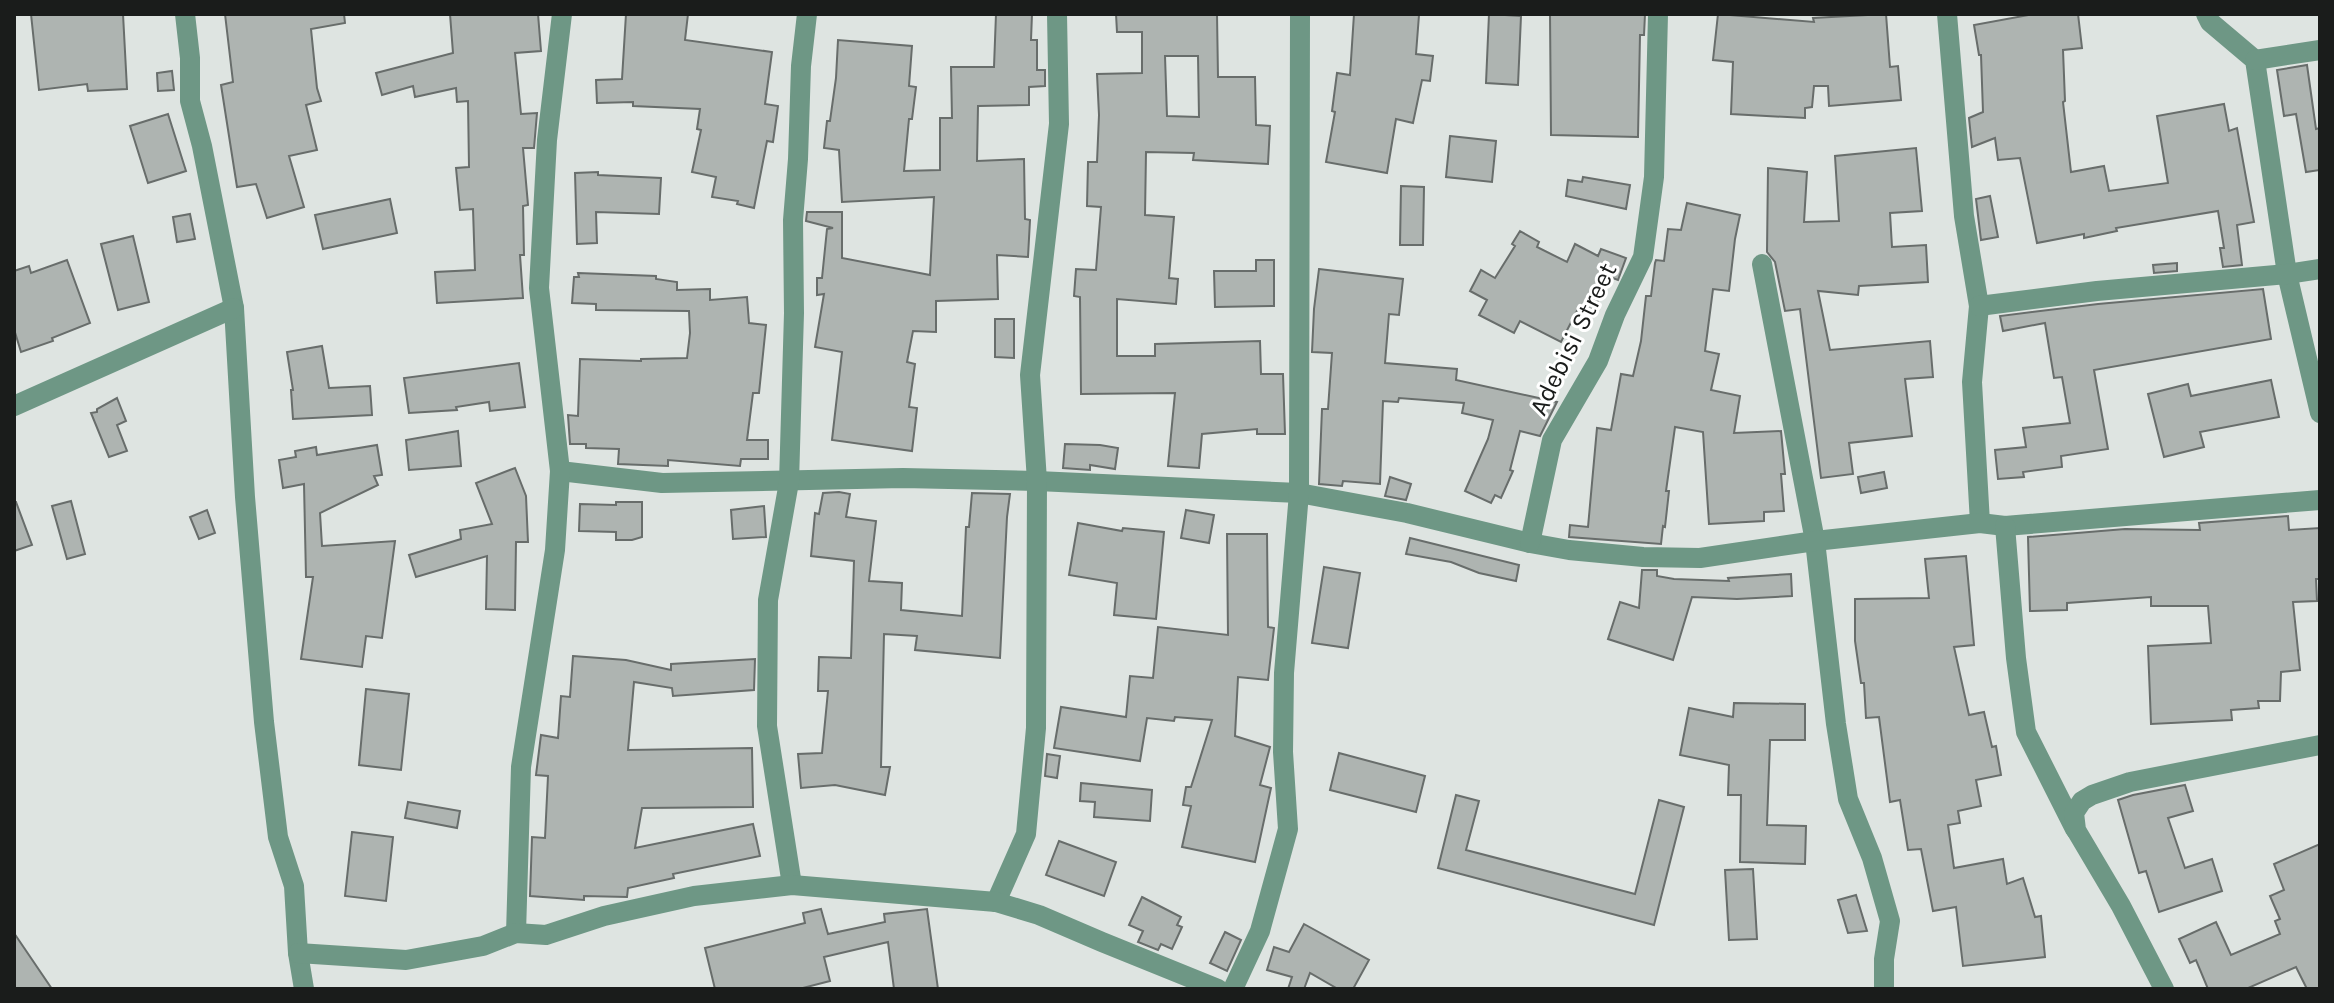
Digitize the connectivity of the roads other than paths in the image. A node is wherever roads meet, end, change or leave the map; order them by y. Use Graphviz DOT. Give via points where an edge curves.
graph roads {
  1 [pos="185,14"];
  2 [pos="562,14"];
  3 [pos="807,14"];
  4 [pos="1057,14"];
  5 [pos="1300,14"];
  6 [pos="1658,14"];
  7 [pos="1947,14"];
  8 [pos="2206,14"];
  9 [pos="2320,50"];
  10 [pos="2255,60"];
  11 [pos="1762,264"];
  12 [pos="2320,269"];
  13 [pos="2287,274"];
  14 [pos="1979,306"];
  15 [pos="234,308"];
  16 [pos="14,406"];
  17 [pos="2320,413"];
  18 [pos="560,471"];
  19 [pos="1037,481"];
  20 [pos="789,482"];
  21 [pos="1299,493"];
  22 [pos="2320,500"];
  23 [pos="1980,523"];
  24 [pos="2005,526"];
  25 [pos="1815,541"];
  26 [pos="1530,543"];
  27 [pos="2319,748"];
  28 [pos="2076,830"];
  29 [pos="792,885"];
  30 [pos="996,902"];
  31 [pos="516,933"];
  32 [pos="298,953"];
  33 [pos="304,989"];
  34 [pos="1218,989"];
  35 [pos="1233,989"];
  36 [pos="1884,989"];
  37 [pos="2164,989"];
  1 -- 15 [label="street" via="190,101"];
  2 -- 18 [label="street" via="547,140 539,288"];
  3 -- 20 [label="street" via="793,220"];
  4 -- 19 [label="street" via="1059,124 1030,375"];
  5 -- 21 [label="street"];
  6 -- 26 [label="street, Adebisi Street" via="1654,177 1643,257 1598,361 1552,440"];
  7 -- 14 [label="street" via="1964,216"];
  8 -- 10 [label="street"];
  9 -- 10 [label="street"];
  10 -- 13 [label="street"];
  11 -- 25 [label="street"];
  12 -- 13 [label="street"];
  13 -- 14 [label="street"];
  13 -- 17 [label="street"];
  14 -- 23 [label="street" via="1972,382"];
  15 -- 16 [label="street"];
  15 -- 32 [label="street" via="258,666 278,837 294,886"];
  18 -- 20 [label="street" via="662,483"];
  18 -- 31 [label="street" via="555,550 521,767"];
  19 -- 20 [label="street"];
  19 -- 21 [label="street"];
  19 -- 30 [label="street" via="1036,728 1026,834"];
  20 -- 29 [label="street" via="768,600 767,726"];
  21 -- 26 [label="street"];
  21 -- 35 [label="street" via="1284,673 1288,829 1260,931"];
  22 -- 24 [label="street"];
  23 -- 24 [label="street"];
  23 -- 25 [label="street"];
  24 -- 28 [label="street" via="2026,732"];
  25 -- 26 [label="street" via="1700,558 1643,557"];
  25 -- 36 [label="street" via="1848,799 1890,921"];
  27 -- 28 [label="street" via="2130,782 2082,801 2074,813"];
  28 -- 37 [label="street"];
  29 -- 30 [label="street"];
  29 -- 31 [label="street" via="694,896 546,935"];
  30 -- 34 [label="street"];
  31 -- 32 [label="street" via="483,946 406,960"];
  32 -- 33 [label="street"];
}
